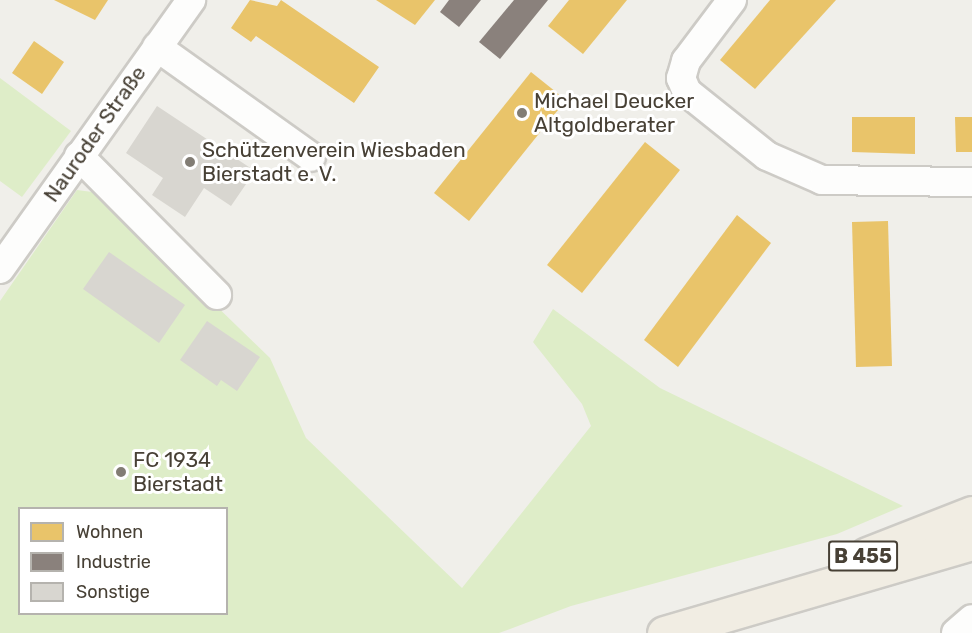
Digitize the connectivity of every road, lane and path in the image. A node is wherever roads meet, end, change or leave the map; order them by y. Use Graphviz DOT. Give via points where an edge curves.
graph roads {
  1 [pos="191,0"];
  2 [pos="732,0"];
  3 [pos="157,47"];
  4 [pos="79,156"];
  5 [pos="311,157"];
  6 [pos="972,182"];
  7 [pos="0,269"];
  8 [pos="217,295"];
  9 [pos="972,513"];
  10 [pos="972,543"];
  11 [pos="755,602"];
  12 [pos="664,633"];
  1 -- 3 [label="street, Nauroder Straße"];
  2 -- 6 [label="street" via="686,62 681,78 687,92 767,156 822,180"];
  3 -- 4 [label="street, Nauroder Straße"];
  3 -- 5 [label="street"];
  4 -- 7 [label="street, Nauroder Straße"];
  4 -- 8 [label="street"];
  9 -- 11 [label="main road, B 455"];
  10 -- 11 [label="main road, B 455"];
  11 -- 12 [label="main road, B 455"];
}
